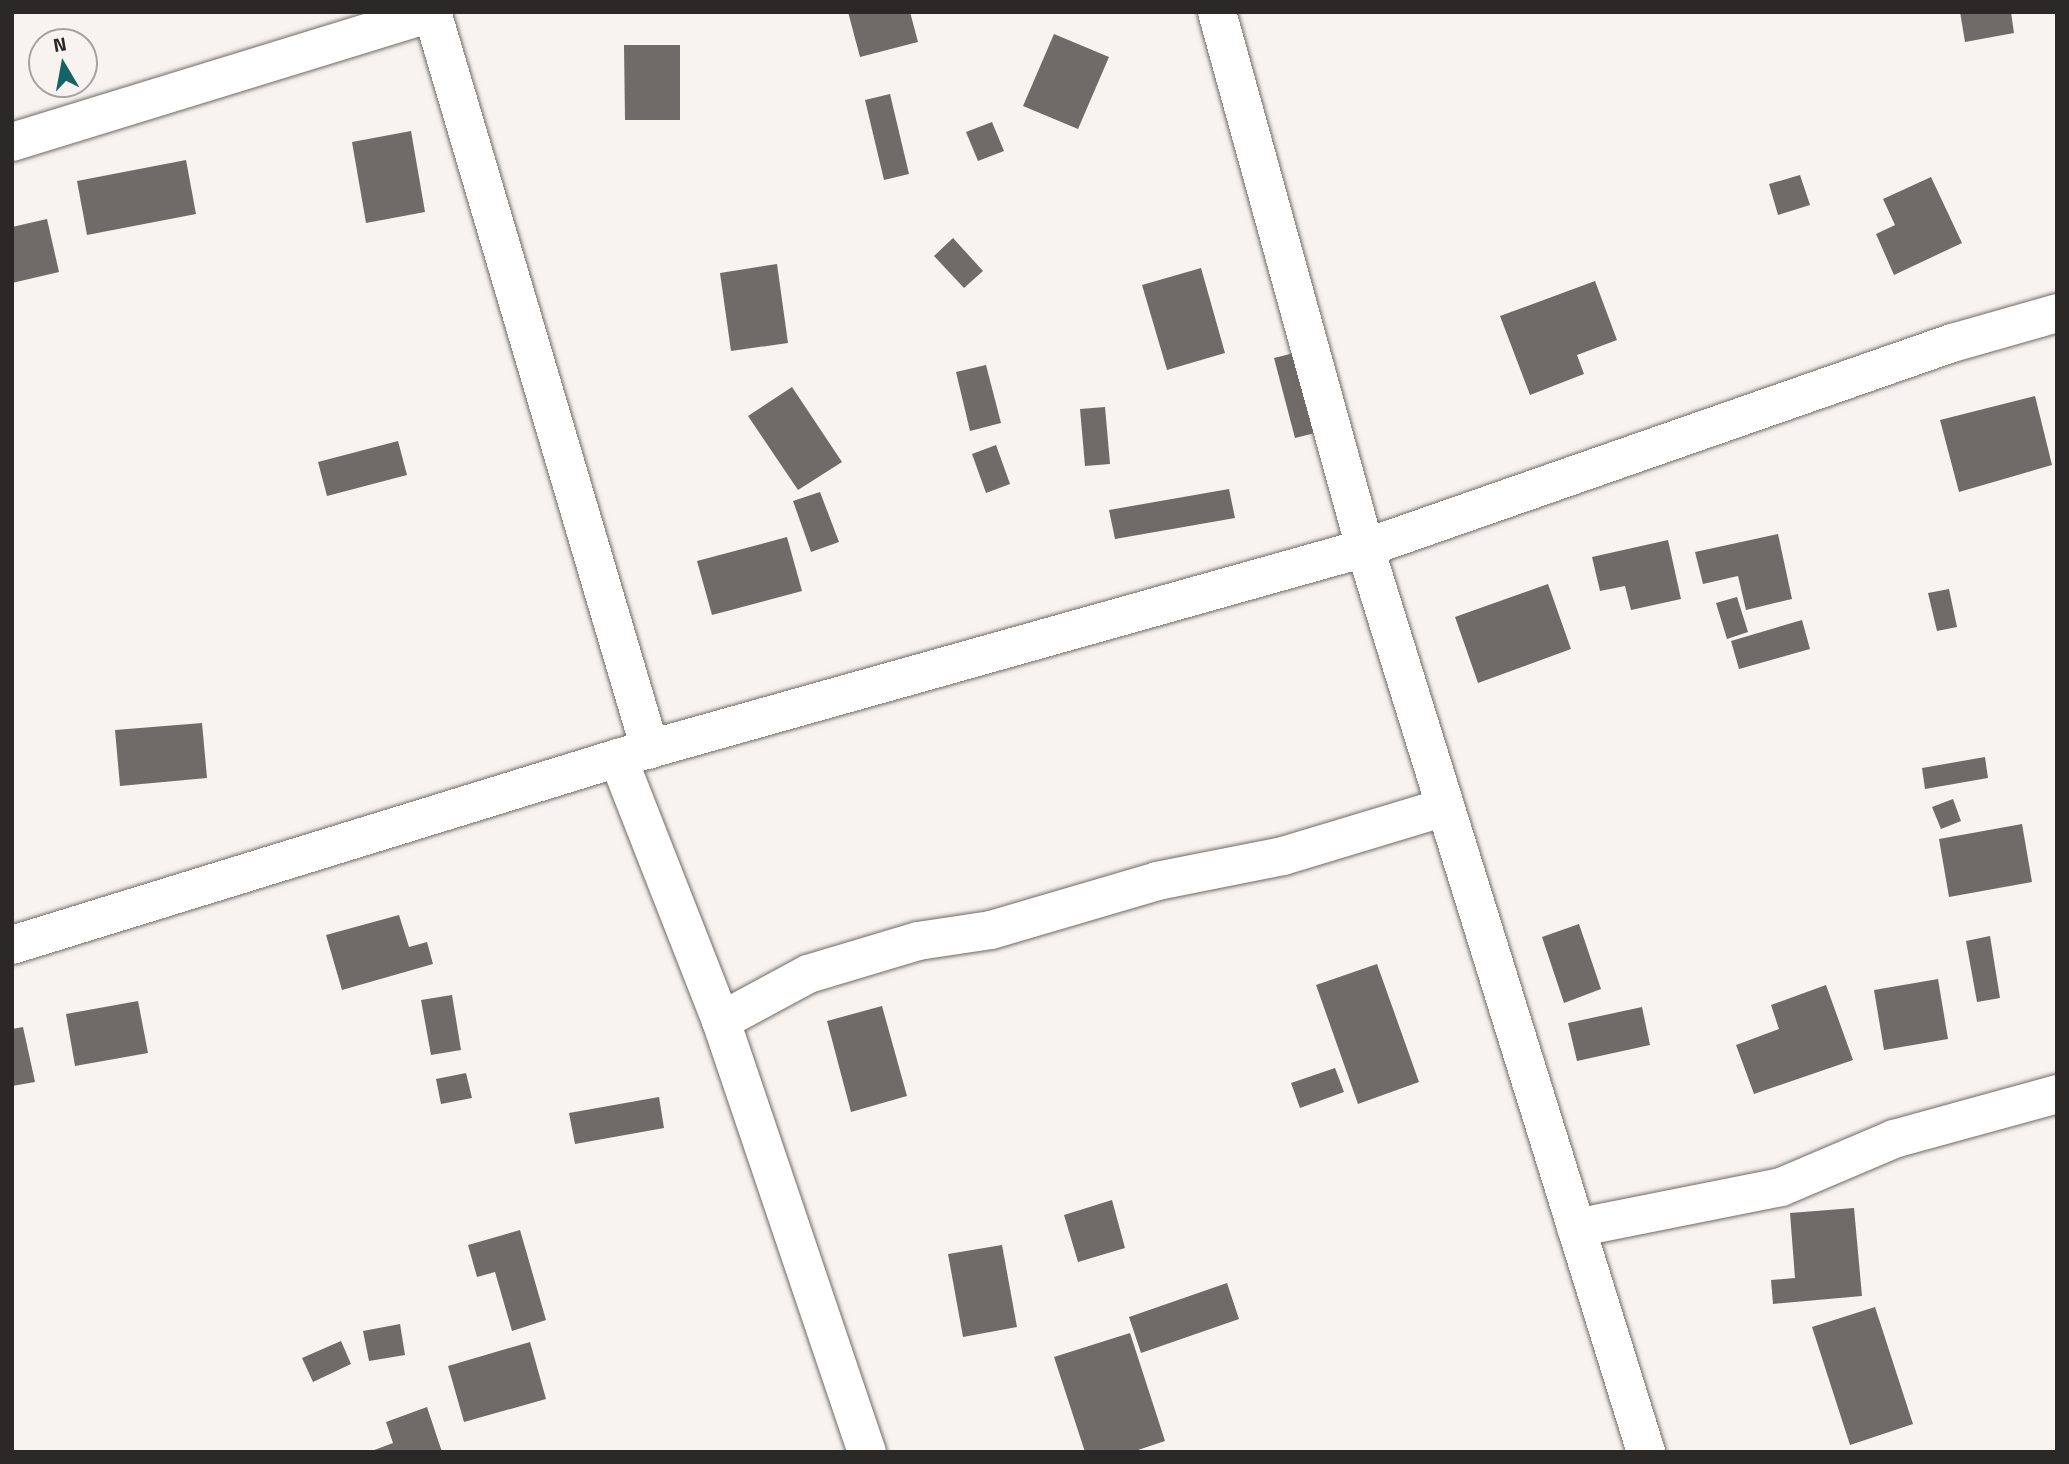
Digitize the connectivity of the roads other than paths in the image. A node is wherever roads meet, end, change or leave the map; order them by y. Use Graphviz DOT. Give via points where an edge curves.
graph roads {
  1 [pos="1217,12"];
  2 [pos="432,13"];
  3 [pos="12,142"];
  4 [pos="2057,313"];
  5 [pos="1365,548"];
  6 [pos="634,753"];
  7 [pos="1445,807"];
  8 [pos="12,945"];
  9 [pos="721,1021"];
  10 [pos="2057,1094"];
  11 [pos="1576,1228"];
  12 [pos="865,1451"];
  13 [pos="1646,1452"];
  1 -- 5 [label="street"];
  2 -- 3 [label="street"];
  2 -- 6 [label="street"];
  4 -- 5 [label="street" via="1952,343"];
  5 -- 6 [label="street"];
  5 -- 7 [label="street"];
  6 -- 8 [label="street"];
  6 -- 9 [label="street"];
  7 -- 9 [label="street" via="1283,856 1157,881 991,930 918,941 808,974"];
  7 -- 11 [label="street"];
  9 -- 12 [label="street"];
  10 -- 11 [label="street" via="1894,1139 1781,1187"];
  11 -- 13 [label="street"];
}
